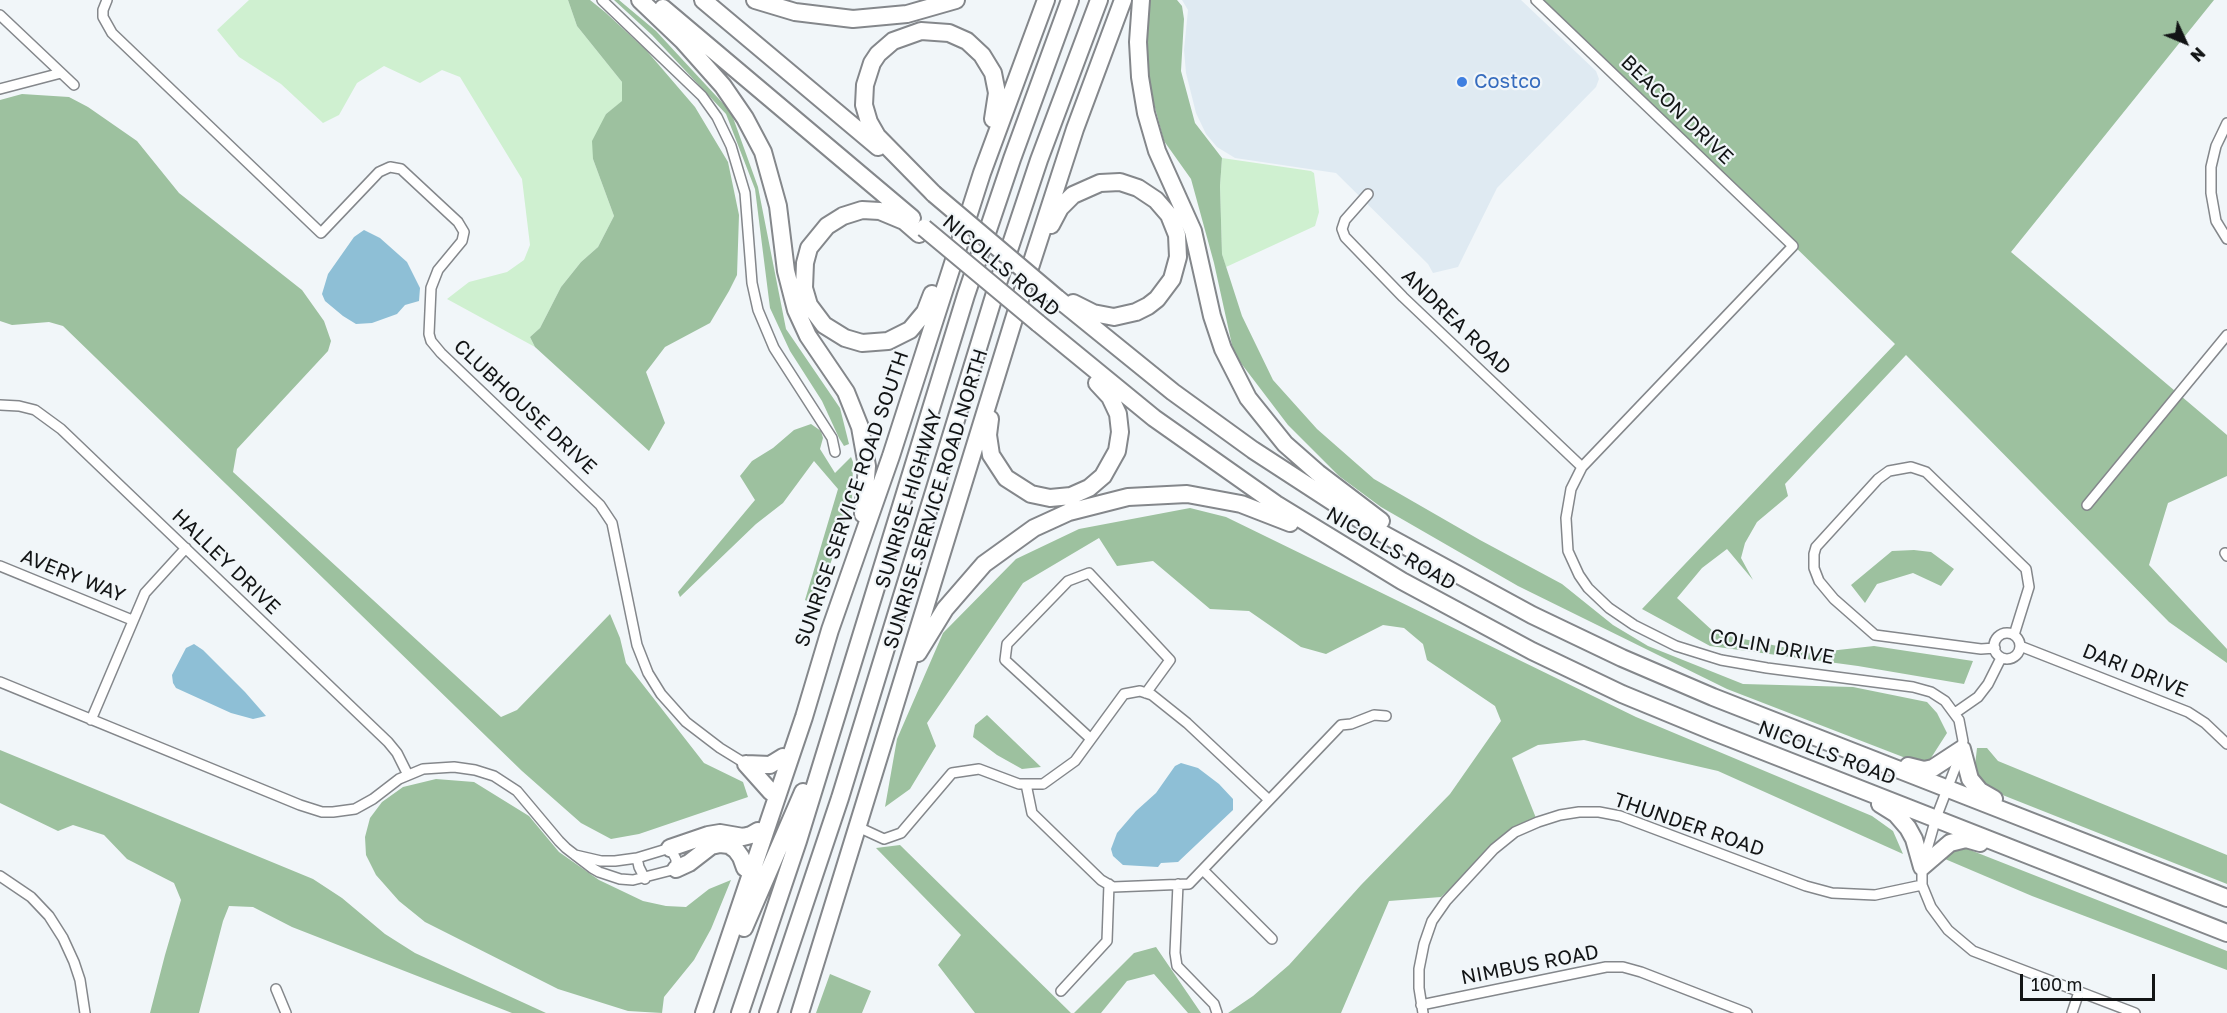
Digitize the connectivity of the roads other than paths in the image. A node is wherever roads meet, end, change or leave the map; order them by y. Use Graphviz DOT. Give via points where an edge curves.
graph roads {
  1 [pos="107,0"];
  2 [pos="602,0"];
  3 [pos="640,0"];
  4 [pos="653,0"];
  5 [pos="703,0"];
  6 [pos="755,0"];
  7 [pos="956,0"];
  8 [pos="1046,0"];
  9 [pos="1070,0"];
  10 [pos="1099,0"];
  11 [pos="1123,0"];
  12 [pos="1141,0"];
  13 [pos="1536,0"];
  14 [pos="0,15"];
  15 [pos="61,73"];
  16 [pos="74,85"];
  17 [pos="0,89"];
  18 [pos="2227,123"];
  19 [pos="982,173"];
  20 [pos="934,194"];
  21 [pos="1368,194"];
  22 [pos="922,231"];
  23 [pos="2227,239"];
  24 [pos="960,240"];
  25 [pos="1793,246"];
  26 [pos="1022,273"];
  27 [pos="1059,295"];
  28 [pos="2227,335"];
  29 [pos="1057,340"];
  30 [pos="1002,355"];
  31 [pos="0,405"];
  32 [pos="834,452"];
  33 [pos="1582,466"];
  34 [pos="2087,505"];
  35 [pos="186,548"];
  36 [pos="1359,556"];
  37 [pos="852,563"];
  38 [pos="0,566"];
  39 [pos="1446,570"];
  40 [pos="132,620"];
  41 [pos="2014,635"];
  42 [pos="2020,646"];
  43 [pos="1995,648"];
  44 [pos="2001,658"];
  45 [pos="816,671"];
  46 [pos="903,680"];
  47 [pos="0,682"];
  48 [pos="1146,693"];
  49 [pos="1955,713"];
  50 [pos="1386,716"];
  51 [pos="837,717"];
  52 [pos="91,720"];
  53 [pos="1091,739"];
  54 [pos="2227,744"];
  55 [pos="1962,749"];
  56 [pos="783,758"];
  57 [pos="1876,761"];
  58 [pos="746,764"];
  59 [pos="408,775"];
  60 [pos="1026,784"];
  61 [pos="1849,784"];
  62 [pos="1947,789"];
  63 [pos="771,792"];
  64 [pos="1269,800"];
  65 [pos="1936,818"];
  66 [pos="2031,821"];
  67 [pos="858,827"];
  68 [pos="758,831"];
  69 [pos="670,848"];
  70 [pos="575,855"];
  71 [pos="2027,855"];
  72 [pos="637,858"];
  73 [pos="1922,867"];
  74 [pos="745,868"];
  75 [pos="676,869"];
  76 [pos="1203,870"];
  77 [pos="0,876"];
  78 [pos="645,879"];
  79 [pos="1108,884"];
  80 [pos="1178,884"];
  81 [pos="1922,885"];
  82 [pos="2227,898"];
  83 [pos="2227,933"];
  84 [pos="1272,939"];
  85 [pos="713,988"];
  86 [pos="276,989"];
  87 [pos="1062,990"];
  88 [pos="2079,992"];
  89 [pos="1422,1009"];
  90 [pos="85,1013"];
  91 [pos="286,1013"];
  92 [pos="704,1013"];
  93 [pos="712,1013"];
  94 [pos="740,1013"];
  95 [pos="770,1013"];
  96 [pos="800,1013"];
  97 [pos="1217,1013"];
  98 [pos="1747,1013"];
  99 [pos="2072,1013"];
  100 [pos="2135,1013"];
  1 -- 58 [label="street, CLUBHOUSE DRIVE" via="103,17 112,33 321,233 379,172 390,167 401,169 458,222 464,232 462,241 438,270 431,288 431,341 605,510 612,523 637,645 648,673 686,722"];
  2 -- 32 [label="street" via="702,96 717,117 734,154 745,193 752,284 759,310 774,348 832,438"];
  3 -- 37 [label="highway" via="723,86 755,134 769,169 796,310 846,392 864,440 866,492"];
  4 -- 22 [label="highway, NICOLLS ROAD"];
  5 -- 20 [label="highway, NICOLLS ROAD"];
  6 -- 7 [label="highway" via="795,12 854,18 907,14"];
  8 -- 19 [label="highway, SUNRISE SERVICE ROAD SOUTH"];
  9 -- 51 [label="highway, SUNRISE HIGHWAY" via="973,273"];
  10 -- 95 [label="highway, SUNRISE HIGHWAY" via="998,283"];
  11 -- 26 [label="highway, SUNRISE SERVICE ROAD NORTH"];
  12 -- 39 [label="highway" via="1138,60 1148,122 1193,231 1222,349 1239,381 1258,412 1300,458"];
  13 -- 25 [label="street, BEACON DRIVE"];
  14 -- 15 [label="street"];
  15 -- 16 [label="street"];
  15 -- 17 [label="street"];
  18 -- 23 [label="street" via="2211,168 2216,221"];
  19 -- 20 [label="highway" via="997,93 989,63 975,47 949,33 921,31 902,37 872,63 864,105 877,136"];
  19 -- 24 [label="highway, SUNRISE SERVICE ROAD SOUTH"];
  20 -- 26 [label="highway, NICOLLS ROAD, bridge"];
  21 -- 33 [label="street, ANDREA ROAD" via="1345,220 1345,237"];
  22 -- 24 [label="highway" via="896,217 871,210 843,216 827,226 810,248 803,279 809,305 824,325 845,339 862,343 888,341 904,334 925,312"];
  22 -- 29 [label="highway, NICOLLS ROAD, bridge"];
  24 -- 37 [label="highway, SUNRISE SERVICE ROAD SOUTH"];
  25 -- 33 [label="street, COLIN DRIVE"];
  26 -- 27 [label="highway, bridge"];
  26 -- 27 [label="highway" via="1060,208 1082,190 1100,183 1120,182 1148,193 1164,207 1179,245 1172,279 1157,299 1136,312 1114,317 1083,309"];
  26 -- 30 [label="highway, SUNRISE SERVICE ROAD NORTH"];
  27 -- 39 [label="highway, NICOLLS ROAD" via="1173,392 1253,450"];
  28 -- 34 [label="street"];
  29 -- 30 [label="highway" via="1110,397 1119,423 1118,452 1109,469 1089,488 1071,496 1050,498 1031,494 1013,484 994,462 988,426"];
  29 -- 36 [label="highway, NICOLLS ROAD" via="1211,459"];
  30 -- 46 [label="highway, SUNRISE SERVICE ROAD NORTH"];
  31 -- 35 [label="street, HALLEY DRIVE" via="19,405 49,418"];
  33 -- 49 [label="street, COLIN DRIVE" via="1568,502 1568,551 1588,588 1624,619 1676,646 1721,660 1913,687 1939,697"];
  35 -- 40 [label="street" via="152,583"];
  35 -- 59 [label="street, HALLEY DRIVE" via="388,742"];
  36 -- 46 [label="highway" via="1275,516 1224,500 1187,494 1146,495 1088,506 1035,528 984,564 945,609"];
  36 -- 61 [label="highway, NICOLLS ROAD" via="1577,673"];
  37 -- 45 [label="highway, SUNRISE SERVICE ROAD SOUTH"];
  38 -- 40 [label="street, AVERY WAY"];
  39 -- 57 [label="highway, NICOLLS ROAD" via="1622,658"];
  40 -- 52 [label="street"];
  41 -- 42 [label="street"];
  41 -- 43 [label="street" via="2000,635"];
  41 -- 43 [label="street" via="2029,587 2026,569 1926,472 1911,467 1889,471 1816,546 1814,568 1819,581 1875,635"];
  42 -- 44 [label="street" via="2014,657"];
  42 -- 54 [label="street, DARI DRIVE" via="2188,712"];
  43 -- 44 [label="street"];
  44 -- 49 [label="street" via="1978,697"];
  45 -- 56 [label="highway" via="797,712"];
  45 -- 85 [label="highway, SUNRISE SERVICE ROAD SOUTH"];
  46 -- 67 [label="highway, SUNRISE SERVICE ROAD NORTH"];
  47 -- 52 [label="street"];
  48 -- 53 [label="street" via="1124,694"];
  48 -- 53 [label="street" via="1170,660 1089,573 1068,581 1007,644 1005,660"];
  48 -- 64 [label="street" via="1187,723"];
  49 -- 55 [label="street" via="1963,735"];
  50 -- 64 [label="street" via="1374,715 1341,725"];
  51 -- 93 [label="highway" via="738,941"];
  51 -- 94 [label="highway, SUNRISE HIGHWAY"];
  52 -- 59 [label="street" via="322,812 355,809"];
  53 -- 60 [label="street" via="1075,760 1043,784"];
  55 -- 57 [label="highway" via="1929,769"];
  55 -- 62 [label="street"];
  55 -- 66 [label="highway" via="1967,774 1976,787"];
  56 -- 58 [label="highway" via="771,765"];
  56 -- 63 [label="highway"];
  57 -- 62 [label="highway, NICOLLS ROAD"];
  58 -- 63 [label="highway"];
  59 -- 70 [label="street" via="454,767 494,776 524,797 552,834"];
  60 -- 67 [label="street" via="979,769 952,773 902,833 884,839"];
  60 -- 79 [label="street" via="1032,813"];
  61 -- 65 [label="highway, NICOLLS ROAD"];
  61 -- 73 [label="highway" via="1900,818 1914,839"];
  62 -- 65 [label="street"];
  62 -- 66 [label="highway, NICOLLS ROAD"];
  63 -- 68 [label="highway"];
  64 -- 76 [label="street"];
  65 -- 71 [label="highway, NICOLLS ROAD"];
  65 -- 73 [label="street"];
  66 -- 82 [label="highway, NICOLLS ROAD"];
  67 -- 96 [label="highway, SUNRISE SERVICE ROAD NORTH"];
  68 -- 69 [label="highway" via="743,837 708,835"];
  68 -- 74 [label="highway"];
  69 -- 72 [label="street"];
  69 -- 75 [label="street"];
  70 -- 72 [label="street" via="601,861"];
  70 -- 78 [label="street" via="612,877"];
  71 -- 73 [label="highway" via="1966,839 1943,847"];
  71 -- 83 [label="highway, NICOLLS ROAD"];
  72 -- 78 [label="street"];
  73 -- 81 [label="street"];
  74 -- 75 [label="highway" via="736,850 720,844"];
  74 -- 85 [label="highway"];
  75 -- 78 [label="street"];
  76 -- 80 [label="street" via="1189,884"];
  76 -- 84 [label="street"];
  77 -- 90 [label="street" via="31,897 63,938 75,962"];
  79 -- 80 [label="street"];
  79 -- 87 [label="street" via="1107,941"];
  80 -- 97 [label="street" via="1174,953 1178,966 1214,1004"];
  81 -- 88 [label="street" via="1941,922 1973,951"];
  81 -- 89 [label="street, THUNDER ROAD" via="1875,895 1832,893 1620,816 1589,812 1560,815 1515,832 1446,901 1432,921 1424,944 1419,969"];
  85 -- 92 [label="highway, SUNRISE SERVICE ROAD SOUTH"];
  86 -- 91 [label="street"];
  88 -- 99 [label="street"];
  88 -- 100 [label="street"];
  89 -- 98 [label="street, NIMBUS ROAD" via="1606,967 1623,967"];
}
